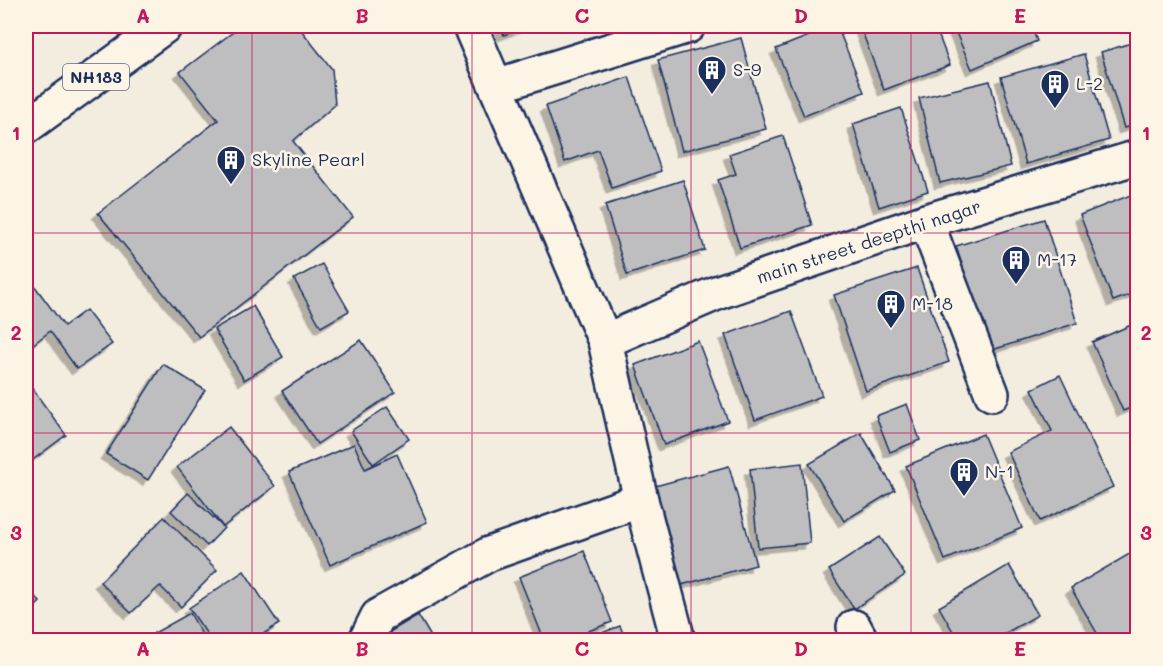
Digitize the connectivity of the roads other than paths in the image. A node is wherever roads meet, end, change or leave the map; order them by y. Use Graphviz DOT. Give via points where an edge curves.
graph roads {
  1 [pos="165,26"];
  2 [pos="470,26"];
  3 [pos="688,26"];
  4 [pos="496,86"];
  5 [pos="26,127"];
  6 [pos="1137,157"];
  7 [pos="926,221"];
  8 [pos="605,341"];
  9 [pos="992,394"];
  10 [pos="641,500"];
  11 [pos="366,640"];
  12 [pos="678,640"];
  1 -- 5 [label="main road, NH183"];
  2 -- 4 [label="main road"];
  3 -- 4 [label="main road"];
  4 -- 8 [label="main road"];
  6 -- 7 [label="main road, main street deepthi nagar"];
  7 -- 8 [label="main road, main street deepthi nagar" via="719,292"];
  7 -- 9 [label="main road"];
  8 -- 10 [label="main road"];
  10 -- 11 [label="main road" via="489,554 378,616"];
  10 -- 12 [label="main road"];
}
